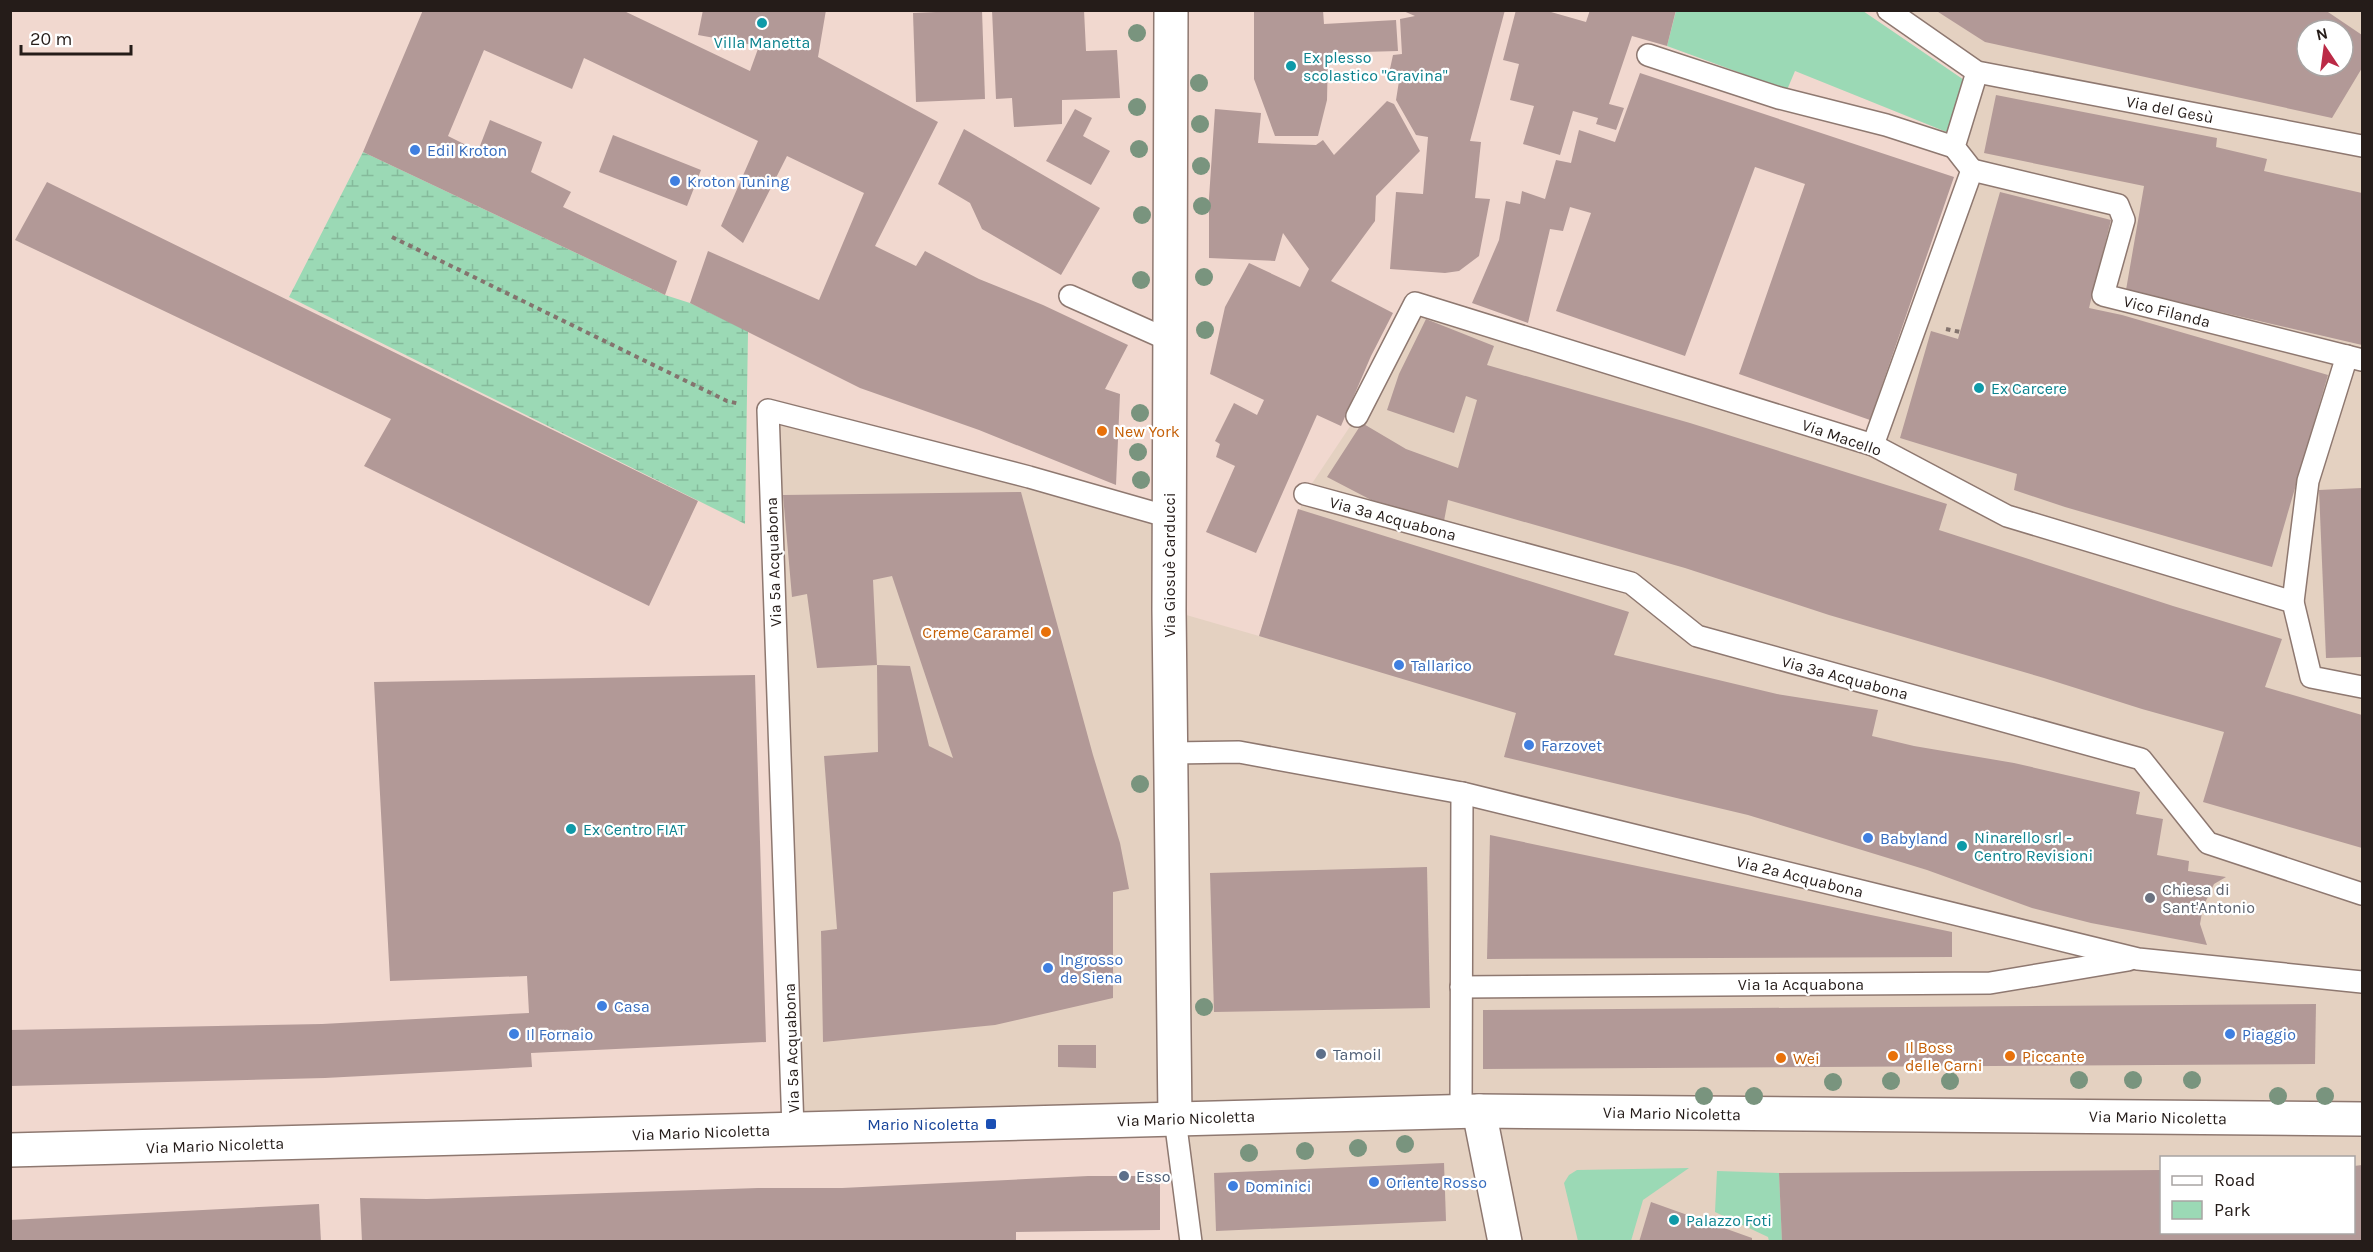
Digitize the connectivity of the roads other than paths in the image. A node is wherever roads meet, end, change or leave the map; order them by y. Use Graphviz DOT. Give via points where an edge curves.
graph roads {
  1 [pos="1171,10"];
  2 [pos="1888,10"];
  3 [pos="1648,55"];
  4 [pos="1977,72"];
  5 [pos="2362,146"];
  6 [pos="1954,147"];
  7 [pos="1972,170"];
  8 [pos="1070,296"];
  9 [pos="1171,341"];
  10 [pos="2355,358"];
  11 [pos="1357,416"];
  12 [pos="1873,445"];
  13 [pos="1305,494"];
  14 [pos="1169,517"];
  15 [pos="2293,602"];
  16 [pos="2362,687"];
  17 [pos="1172,753"];
  18 [pos="1462,793"];
  19 [pos="2362,894"];
  20 [pos="2138,959"];
  21 [pos="2362,982"];
  22 [pos="1461,987"];
  23 [pos="1470,1111"];
  24 [pos="1175,1119"];
  25 [pos="2362,1119"];
  26 [pos="794,1129"];
  27 [pos="10,1150"];
  28 [pos="1191,1242"];
  29 [pos="1505,1242"];
  1 -- 9 [label="street, Via Giosuè Carducci"];
  2 -- 4 [label="lane"];
  3 -- 6 [label="lane" via="1779,98"];
  4 -- 5 [label="lane, Via del Gesù"];
  4 -- 6 [label="lane"];
  6 -- 7 [label="lane"];
  7 -- 10 [label="lane, Vico Filanda" via="2118,205 2124,220 2103,296"];
  7 -- 12 [label="lane"];
  8 -- 9 [label="lane"];
  9 -- 14 [label="street, Via Giosuè Carducci"];
  10 -- 15 [label="lane" via="2308,481"];
  11 -- 12 [label="lane, Via Macello" via="1415,303"];
  12 -- 15 [label="lane, Via Macello" via="2007,516"];
  13 -- 19 [label="lane, Via 3a Acquabona" via="1631,583 1697,636 2141,759 2208,843"];
  14 -- 17 [label="street, Via Giosuè Carducci"];
  14 -- 26 [label="lane, Via 5a Acquabona" via="768,410"];
  15 -- 16 [label="lane" via="2311,677"];
  17 -- 18 [label="lane, Via 2a Acquabona" via="1239,752"];
  17 -- 24 [label="street, Via Giosuè Carducci"];
  18 -- 20 [label="lane, Via 2a Acquabona"];
  18 -- 22 [label="lane"];
  20 -- 21 [label="lane"];
  20 -- 22 [label="lane, Via 1a Acquabona" via="1990,983"];
  22 -- 23 [label="lane"];
  23 -- 24 [label="street, Via Mario Nicoletta"];
  23 -- 25 [label="street, Via Mario Nicoletta"];
  23 -- 29 [label="street"];
  24 -- 26 [label="street, Via Mario Nicoletta"];
  24 -- 28 [label="lane"];
  26 -- 27 [label="street, Via Mario Nicoletta"];
}
